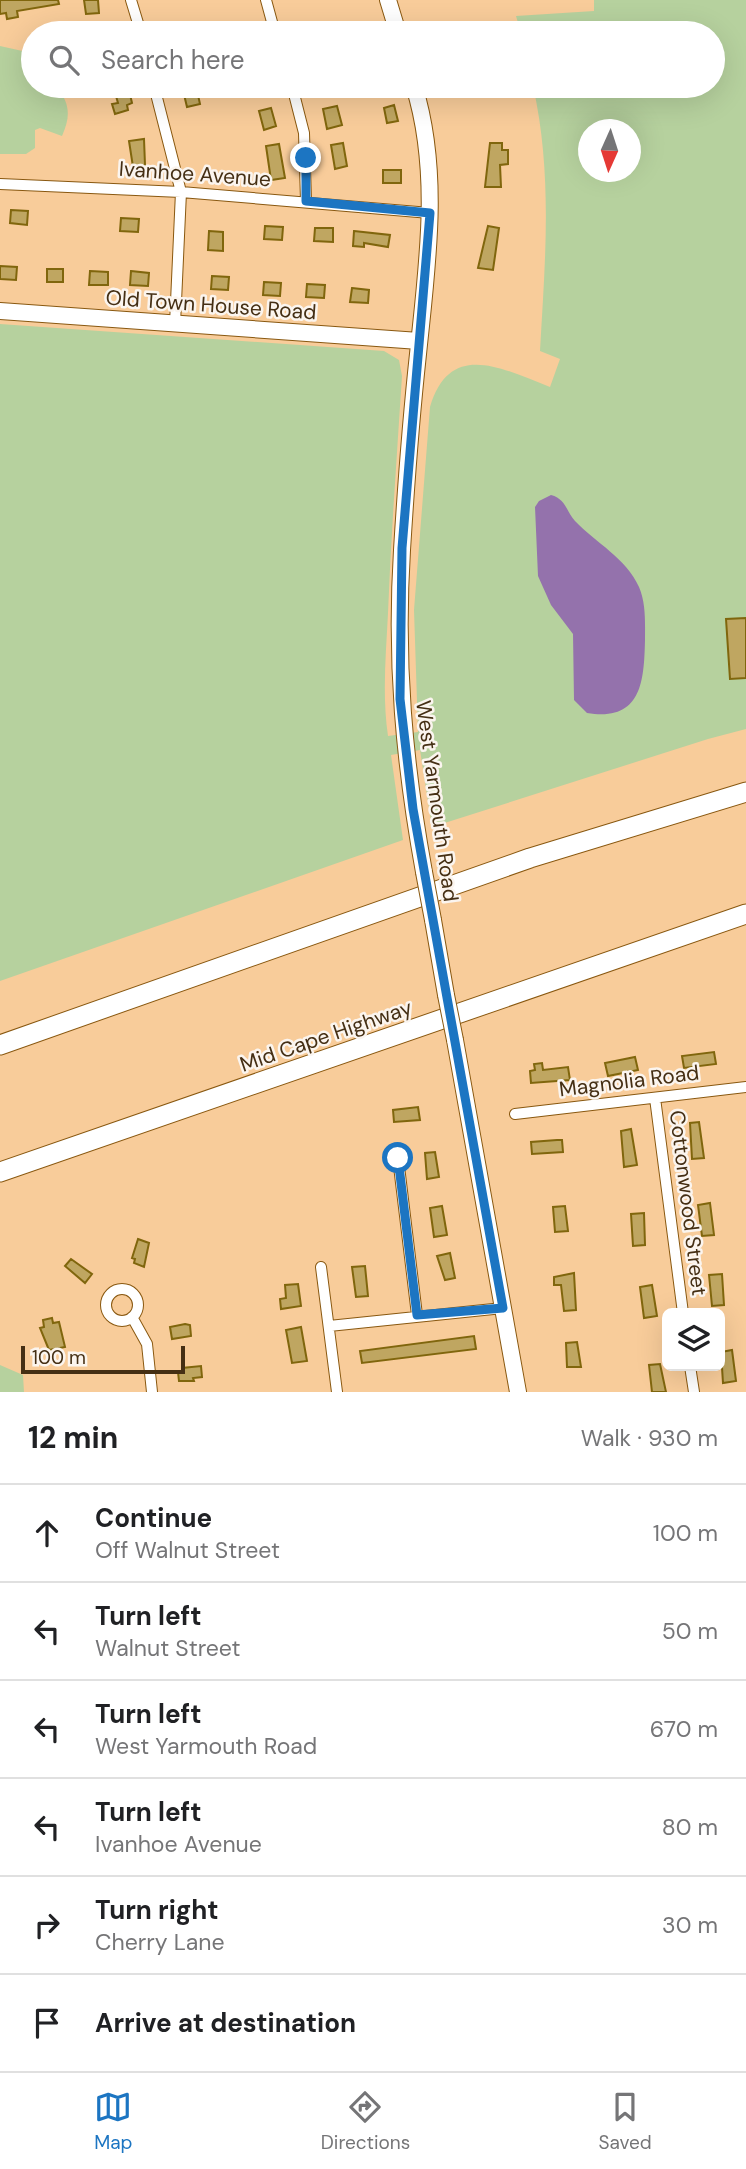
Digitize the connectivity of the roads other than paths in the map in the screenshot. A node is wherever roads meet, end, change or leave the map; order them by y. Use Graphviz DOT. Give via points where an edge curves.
graph roads {
  1 [pos="131,0"];
  2 [pos="266,0"];
  3 [pos="388,0"];
  4 [pos="137,21"];
  5 [pos="272,21"];
  6 [pos="394,21"];
  7 [pos="157,98"];
  8 [pos="295,98"];
  9 [pos="417,98"];
  10 [pos="0,184"];
  11 [pos="181,192"];
  12 [pos="306,201"];
  13 [pos="430,213"];
  14 [pos="0,311"];
  15 [pos="175,324"];
  16 [pos="419,341"];
  17 [pos="746,792"];
  18 [pos="746,914"];
  19 [pos="0,1045"];
  20 [pos="746,1087"];
  21 [pos="655,1098"];
  22 [pos="515,1114"];
  23 [pos="398,1158"];
  24 [pos="0,1172"];
  25 [pos="321,1267"];
  26 [pos="503,1308"];
  27 [pos="682,1308"];
  28 [pos="417,1315"];
  29 [pos="132,1317"];
  30 [pos="329,1326"];
  31 [pos="691,1371"];
  32 [pos="152,1392"];
  33 [pos="337,1392"];
  34 [pos="518,1392"];
  35 [pos="694,1392"];
  1 -- 4 [label="street"];
  2 -- 5 [label="street"];
  3 -- 6 [label="main road"];
  7 -- 11 [label="street"];
  8 -- 12 [label="street" via="304,133"];
  9 -- 13 [label="main road, West Yarmouth Road" via="429,155"];
  10 -- 11 [label="street, Ivanhoe Avenue"];
  11 -- 12 [label="street, Ivanhoe Avenue"];
  11 -- 15 [label="street"];
  12 -- 13 [label="street, Ivanhoe Avenue"];
  13 -- 16 [label="main road, West Yarmouth Road"];
  14 -- 15 [label="main road, Old Town House Road"];
  15 -- 16 [label="main road, Old Town House Road"];
  16 -- 26 [label="main road, West Yarmouth Road, bridge" via="399,608 402,727"];
  17 -- 19 [label="highway" via="530,858"];
  18 -- 24 [label="highway, Mid Cape Highway"];
  20 -- 21 [label="street, Magnolia Road"];
  21 -- 22 [label="street, Magnolia Road"];
  21 -- 27 [label="street, Cottonwood Street"];
  23 -- 28 [label="street"];
  25 -- 30 [label="street"];
  26 -- 28 [label="street"];
  26 -- 34 [label="main road, West Yarmouth Road"];
  28 -- 30 [label="street"];
  29 -- 32 [label="street" via="147,1343"];
  30 -- 33 [label="street"];
  31 -- 35 [label="street"];
}
